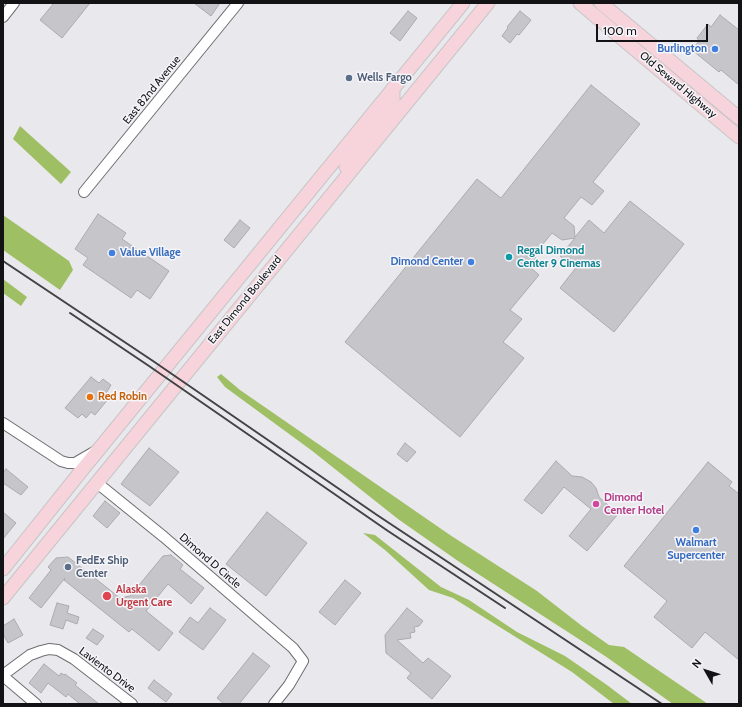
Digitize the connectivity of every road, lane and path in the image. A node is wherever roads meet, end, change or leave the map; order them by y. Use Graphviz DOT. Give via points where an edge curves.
graph roads {
  1 [pos="14,3"];
  2 [pos="238,3"];
  3 [pos="488,3"];
  4 [pos="580,3"];
  5 [pos="601,3"];
  6 [pos="459,8"];
  7 [pos="3,17"];
  8 [pos="393,88"];
  9 [pos="691,96"];
  10 [pos="401,109"];
  11 [pos="739,118"];
  12 [pos="739,123"];
  13 [pos="739,136"];
  14 [pos="84,192"];
  15 [pos="334,192"];
  16 [pos="230,288"];
  17 [pos="244,301"];
  18 [pos="3,423"];
  19 [pos="100,449"];
  20 [pos="96,482"];
  21 [pos="3,569"];
  22 [pos="3,598"];
  23 [pos="3,675"];
  24 [pos="36,704"];
  25 [pos="132,704"];
  26 [pos="274,704"];
  1 -- 7 [label="street"];
  2 -- 14 [label="street, East 82nd Avenue"];
  3 -- 10 [label="main road, East Dimond Boulevard"];
  4 -- 9 [label="main road, Old Seward Highway"];
  5 -- 11 [label="main road, Old Seward Highway"];
  6 -- 8 [label="main road, East Dimond Boulevard"];
  6 -- 10 [label="main road" via="413,79"];
  8 -- 15 [label="main road" via="393,104 355,151"];
  8 -- 16 [label="main road, East Dimond Boulevard"];
  9 -- 12 [label="main road" via="700,96"];
  9 -- 13 [label="main road, Old Seward Highway"];
  10 -- 15 [label="main road, East Dimond Boulevard"];
  15 -- 17 [label="main road, East Dimond Boulevard"];
  16 -- 17 [label="main road"];
  16 -- 19 [label="main road, East Dimond Boulevard"];
  17 -- 20 [label="main road, East Dimond Boulevard"];
  18 -- 19 [label="street" via="68,463 75,463"];
  19 -- 21 [label="main road, East Dimond Boulevard"];
  20 -- 22 [label="main road, East Dimond Boulevard"];
  20 -- 26 [label="street, Dimond D Circle" via="293,648 303,661"];
  23 -- 24 [label="street"];
  23 -- 25 [label="street, Laviento Drive" via="30,656 49,649 58,650 74,659"];
}
